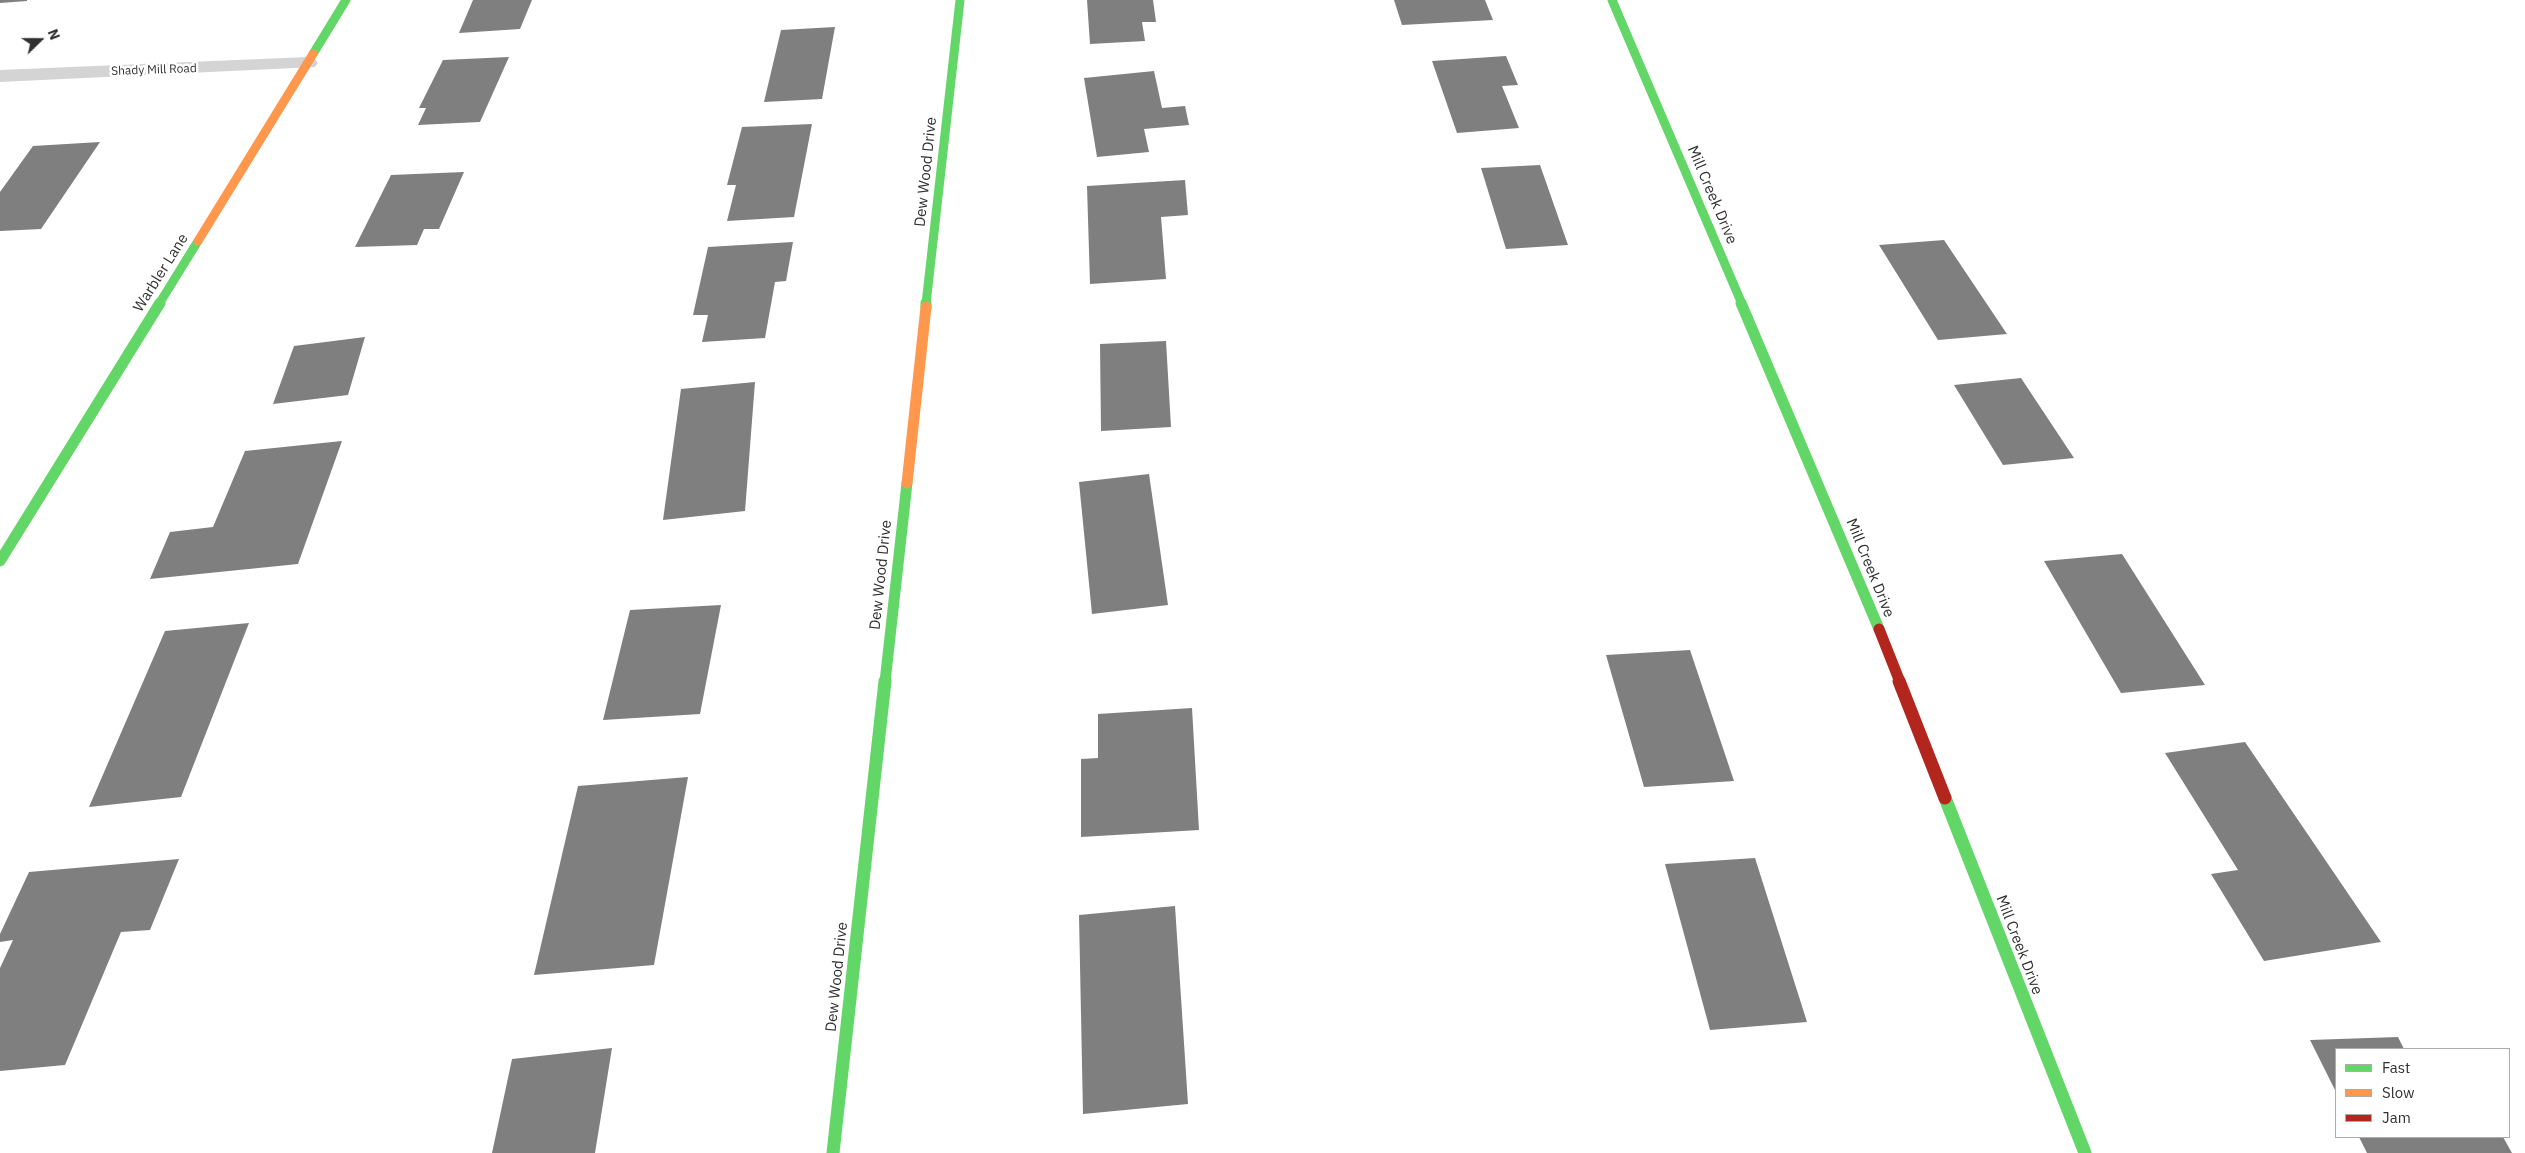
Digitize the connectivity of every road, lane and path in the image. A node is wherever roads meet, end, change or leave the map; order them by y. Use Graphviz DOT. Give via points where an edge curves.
graph roads {
  1 [pos="346,0"];
  2 [pos="960,0"];
  3 [pos="1612,0"];
  4 [pos="308,64"];
  5 [pos="0,76"];
  6 [pos="0,561"];
  7 [pos="833,1153"];
  8 [pos="2084,1153"];
  1 -- 4 [label="street, Warbler Lane"];
  2 -- 7 [label="street, Dew Wood Drive"];
  3 -- 8 [label="street, Mill Creek Drive" via="1851,560"];
  4 -- 5 [label="street, Shady Mill Road"];
  4 -- 6 [label="street, Warbler Lane"];
}
